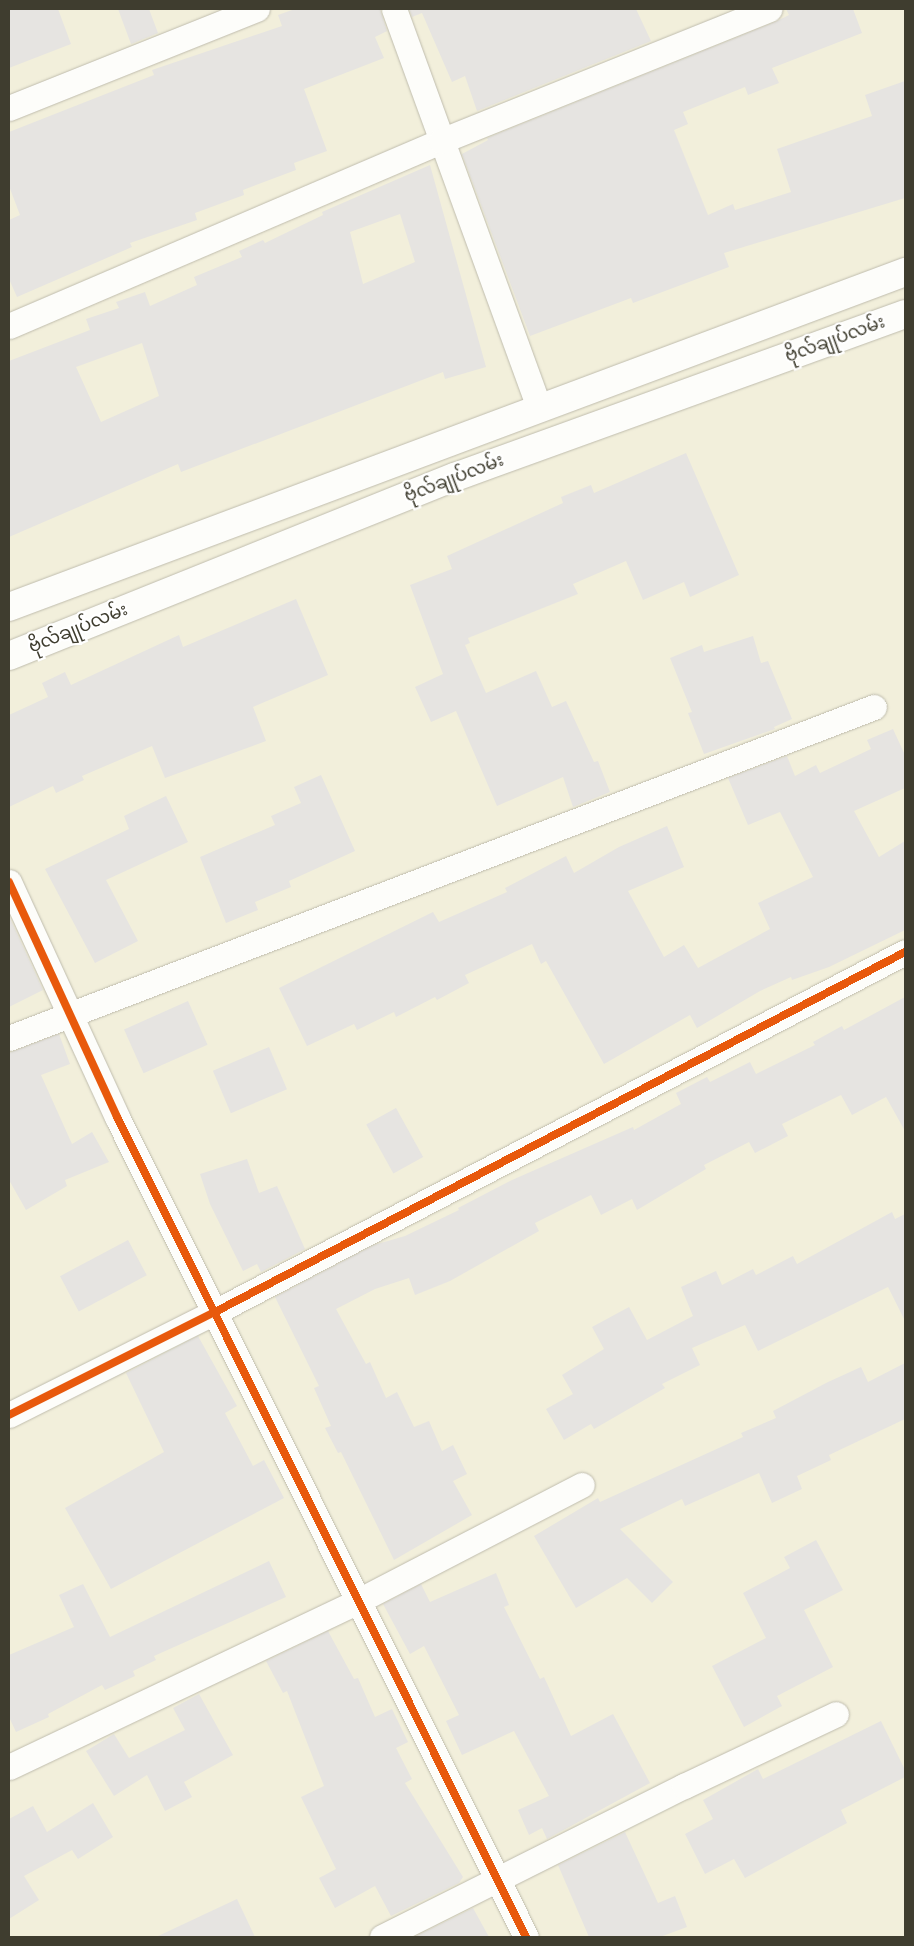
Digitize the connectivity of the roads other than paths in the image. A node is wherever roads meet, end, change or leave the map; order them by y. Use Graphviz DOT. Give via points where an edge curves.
graph roads {
  1 [pos="257,9"];
  2 [pos="394,9"];
  3 [pos="770,9"];
  4 [pos="9,108"];
  5 [pos="441,142"];
  6 [pos="905,272"];
  7 [pos="905,314"];
  8 [pos="9,326"];
  9 [pos="539,407"];
  10 [pos="9,607"];
  11 [pos="9,656"];
  12 [pos="874,707"];
  13 [pos="9,882"];
  14 [pos="905,952"];
  15 [pos="72,1014"];
  16 [pos="9,1038"];
  17 [pos="215,1312"];
  18 [pos="9,1415"];
  19 [pos="582,1485"];
  20 [pos="358,1601"];
  21 [pos="836,1714"];
  22 [pos="9,1767"];
  23 [pos="496,1878"];
  24 [pos="382,1937"];
  25 [pos="526,1937"];
  1 -- 4 [label="street"];
  2 -- 5 [label="street"];
  3 -- 5 [label="street"];
  5 -- 8 [label="street"];
  5 -- 9 [label="street"];
  6 -- 9 [label="main road, ဗိုလ်ချုပ်လမ်း"];
  7 -- 11 [label="main road, ဗိုလ်ချုပ်လမ်း" via="455,477"];
  9 -- 10 [label="main road, ဗိုလ်ချုပ်လမ်း"];
  12 -- 15 [label="street"];
  13 -- 15 [label="street"];
  14 -- 17 [label="street"];
  15 -- 16 [label="street"];
  15 -- 17 [label="street" via="117,1117"];
  17 -- 18 [label="street"];
  17 -- 20 [label="street"];
  19 -- 20 [label="street"];
  20 -- 22 [label="street"];
  20 -- 23 [label="street"];
  21 -- 23 [label="street"];
  23 -- 24 [label="street"];
  23 -- 25 [label="street"];
}
